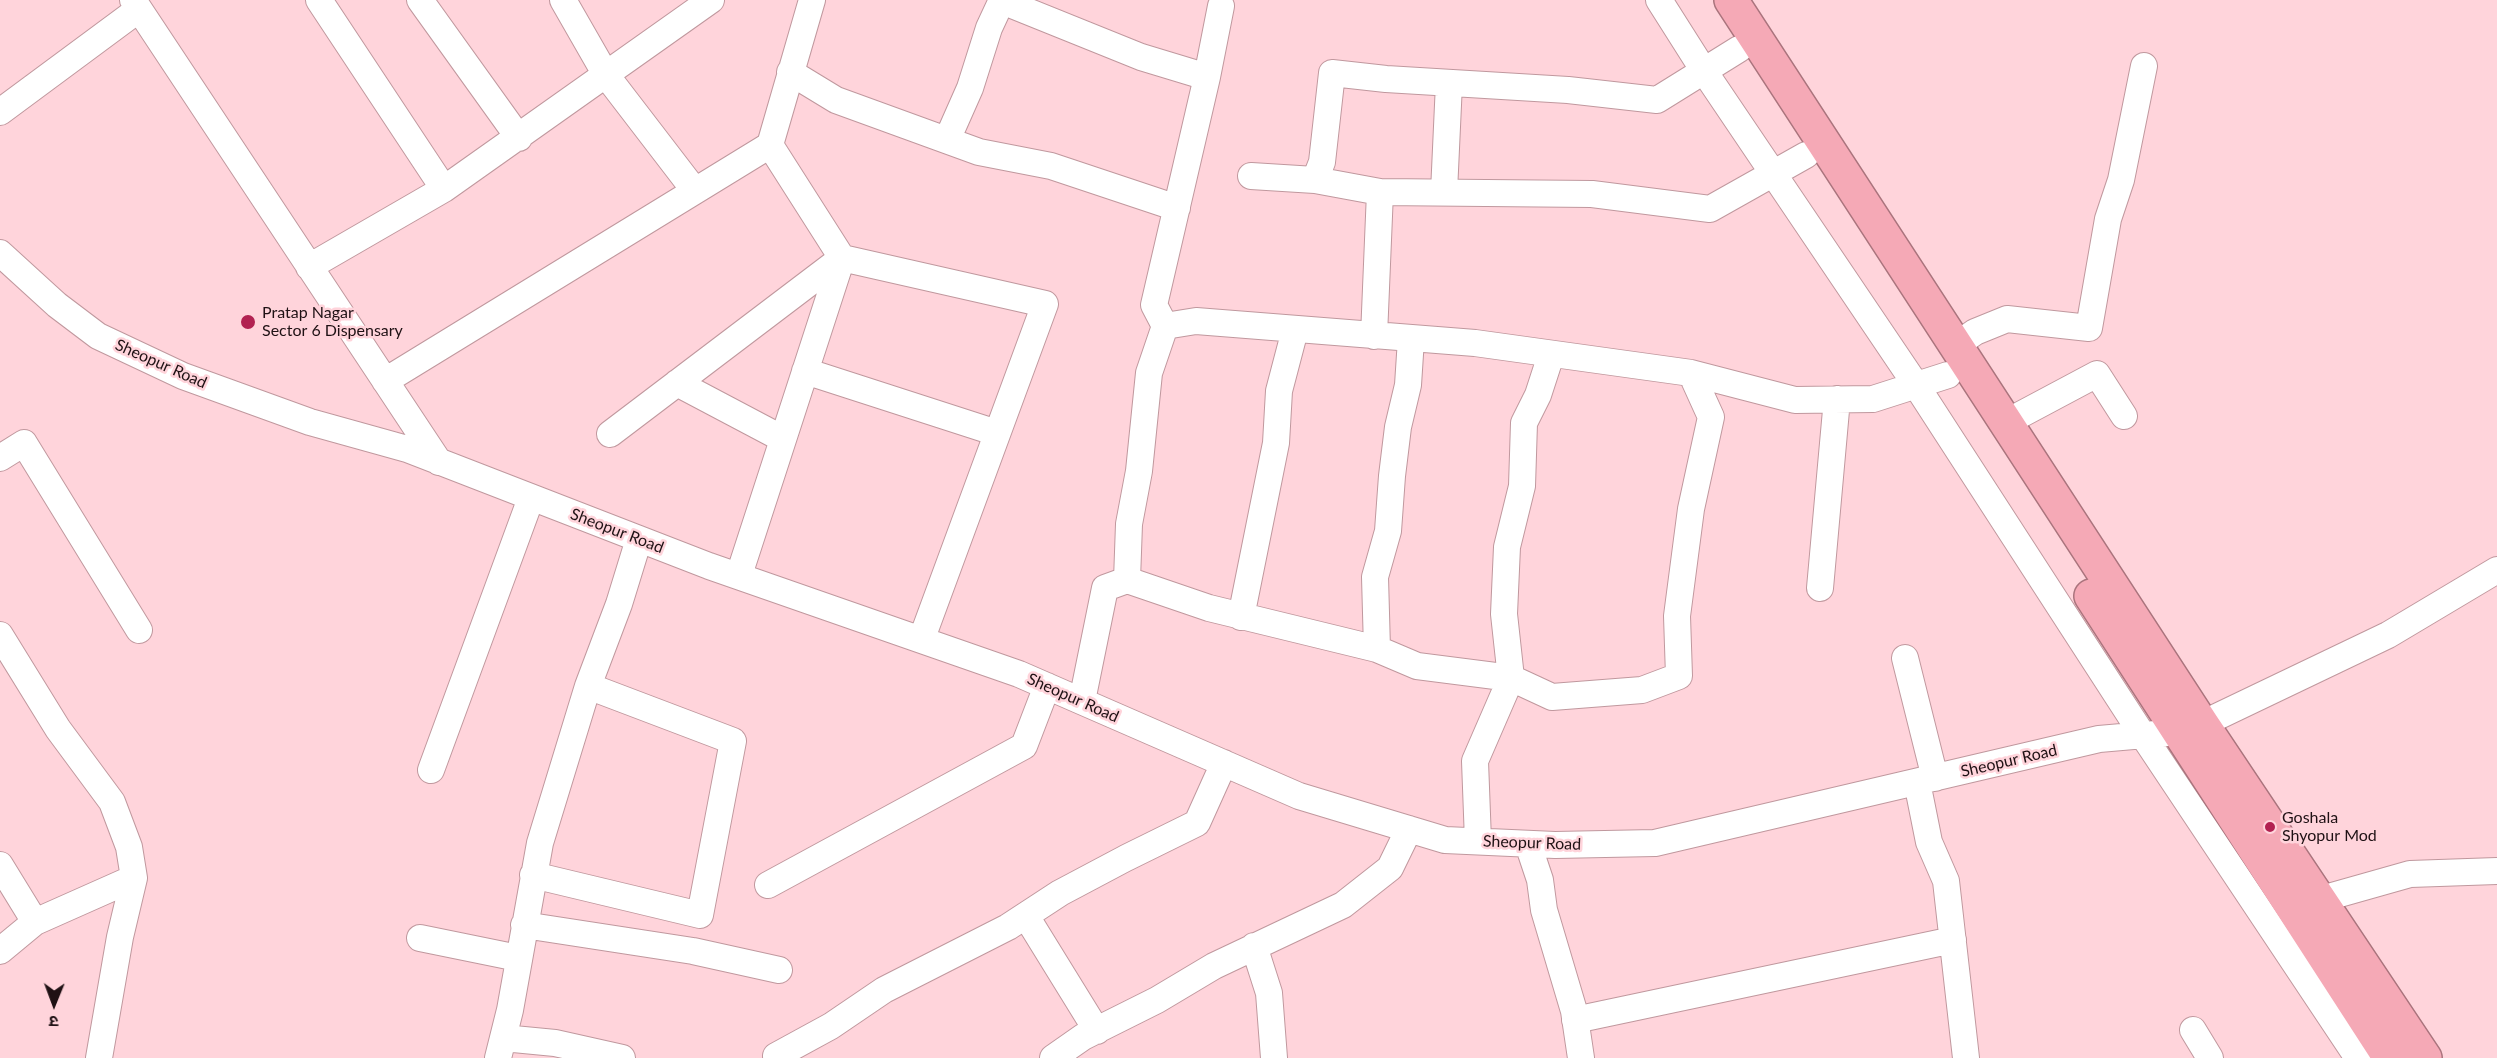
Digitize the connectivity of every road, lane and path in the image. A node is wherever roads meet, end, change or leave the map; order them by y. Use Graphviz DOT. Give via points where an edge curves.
graph roads {
  1 [pos="319,0"];
  2 [pos="420,0"];
  3 [pos="563,0"];
  4 [pos="711,0"];
  5 [pos="812,0"];
  6 [pos="1002,0"];
  7 [pos="1659,0"];
  8 [pos="1706,0"];
  9 [pos="1731,0"];
  10 [pos="136,5"];
  11 [pos="1221,6"];
  12 [pos="1739,49"];
  13 [pos="2144,66"];
  14 [pos="1704,71"];
  15 [pos="790,72"];
  16 [pos="606,75"];
  17 [pos="1207,77"];
  18 [pos="1449,83"];
  19 [pos="0,112"];
  20 [pos="519,138"];
  21 [pos="947,140"];
  22 [pos="770,146"];
  23 [pos="1806,155"];
  24 [pos="1774,174"];
  25 [pos="1251,176"];
  26 [pos="1315,180"];
  27 [pos="444,189"];
  28 [pos="695,191"];
  29 [pos="1380,192"];
  30 [pos="1444,192"];
  31 [pos="1177,208"];
  32 [pos="0,253"];
  33 [pos="842,258"];
  34 [pos="309,267"];
  35 [pos="1165,326"];
  36 [pos="1295,330"];
  37 [pos="1374,336"];
  38 [pos="1411,339"];
  39 [pos="1551,355"];
  40 [pos="1951,360"];
  41 [pos="805,371"];
  42 [pos="1691,373"];
  43 [pos="385,381"];
  44 [pos="677,383"];
  45 [pos="1916,385"];
  46 [pos="1837,399"];
  47 [pos="2124,416"];
  48 [pos="2005,423"];
  49 [pos="997,433"];
  50 [pos="610,434"];
  51 [pos="783,439"];
  52 [pos="0,458"];
  53 [pos="439,462"];
  54 [pos="531,498"];
  55 [pos="639,539"];
  56 [pos="2497,570"];
  57 [pos="739,575"];
  58 [pos="1127,580"];
  59 [pos="1820,588"];
  60 [pos="1241,616"];
  61 [pos="139,630"];
  62 [pos="0,635"];
  63 [pos="922,638"];
  64 [pos="1377,649"];
  65 [pos="1905,658"];
  66 [pos="1511,678"];
  67 [pos="588,686"];
  68 [pos="1047,686"];
  69 [pos="1082,701"];
  70 [pos="2191,728"];
  71 [pos="2142,735"];
  72 [pos="1224,763"];
  73 [pos="431,770"];
  74 [pos="1926,780"];
  75 [pos="1409,829"];
  76 [pos="1478,841"];
  77 [pos="1528,844"];
  78 [pos="0,865"];
  79 [pos="2497,871"];
  80 [pos="533,875"];
  81 [pos="134,878"];
  82 [pos="768,885"];
  83 [pos="2318,900"];
  84 [pos="1026,916"];
  85 [pos="34,922"];
  86 [pos="524,925"];
  87 [pos="420,938"];
  88 [pos="1953,940"];
  89 [pos="1254,946"];
  90 [pos="0,951"];
  91 [pos="518,958"];
  92 [pos="779,970"];
  93 [pos="1575,1020"];
  94 [pos="1097,1030"];
  95 [pos="2193,1030"];
  96 [pos="501,1048"];
  97 [pos="776,1056"];
  98 [pos="99,1058"];
  99 [pos="622,1058"];
  100 [pos="1053,1058"];
  101 [pos="1274,1058"];
  102 [pos="1581,1058"];
  103 [pos="1966,1058"];
  104 [pos="2210,1058"];
  105 [pos="2358,1058"];
  106 [pos="2390,1058"];
  107 [pos="2424,1058"];
  1 -- 27 [label="street"];
  2 -- 20 [label="street"];
  3 -- 16 [label="street"];
  4 -- 16 [label="street"];
  5 -- 15 [label="street"];
  6 -- 17 [label="street" via="1141,57"];
  6 -- 21 [label="street"];
  7 -- 14 [label="street"];
  8 -- 12 [label="highway"];
  9 -- 40 [label="highway"];
  10 -- 19 [label="street"];
  10 -- 34 [label="street"];
  11 -- 17 [label="street"];
  12 -- 14 [label="street"];
  12 -- 23 [label="highway"];
  13 -- 40 [label="street" via="2121,180 2108,219 2089,328 2007,319 1975,332"];
  14 -- 18 [label="street" via="1657,100"];
  14 -- 24 [label="street"];
  15 -- 21 [label="street" via="836,100"];
  15 -- 22 [label="street"];
  16 -- 20 [label="street"];
  16 -- 28 [label="street"];
  17 -- 31 [label="street"];
  18 -- 26 [label="street" via="1332,74 1322,162"];
  18 -- 30 [label="street"];
  20 -- 27 [label="street"];
  21 -- 31 [label="street" via="979,152 1051,166"];
  22 -- 28 [label="street"];
  22 -- 33 [label="street"];
  23 -- 24 [label="street"];
  23 -- 40 [label="highway"];
  24 -- 30 [label="street" via="1710,209 1592,194"];
  24 -- 45 [label="street"];
  25 -- 26 [label="street"];
  26 -- 29 [label="street"];
  27 -- 34 [label="street"];
  28 -- 43 [label="street"];
  29 -- 30 [label="street"];
  29 -- 37 [label="street"];
  31 -- 35 [label="street" via="1154,305"];
  32 -- 53 [label="street, Sheopur Road" via="57,305 108,341 183,376 310,422"];
  33 -- 41 [label="street"];
  33 -- 44 [label="street"];
  33 -- 49 [label="street" via="1045,304"];
  34 -- 43 [label="street"];
  35 -- 36 [label="street" via="1196,321"];
  35 -- 58 [label="street" via="1149,374 1129,524"];
  36 -- 37 [label="street"];
  36 -- 60 [label="street" via="1279,392 1276,443"];
  37 -- 38 [label="street"];
  38 -- 39 [label="street" via="1475,343"];
  38 -- 64 [label="street" via="1388,531 1375,577"];
  39 -- 42 [label="street"];
  39 -- 66 [label="street" via="1524,423 1521,486 1507,546 1504,614"];
  40 -- 45 [label="street"];
  40 -- 48 [label="highway"];
  40 -- 70 [label="highway"];
  41 -- 49 [label="street"];
  41 -- 51 [label="street"];
  42 -- 46 [label="street" via="1795,400"];
  42 -- 66 [label="street" via="1711,417 1691,509 1677,615 1679,676 1642,690 1552,697"];
  43 -- 53 [label="street"];
  44 -- 50 [label="street"];
  44 -- 51 [label="street"];
  45 -- 46 [label="street" via="1873,399"];
  45 -- 71 [label="street"];
  46 -- 59 [label="street"];
  47 -- 48 [label="street" via="2097,374"];
  48 -- 70 [label="highway"];
  49 -- 63 [label="street"];
  51 -- 57 [label="street"];
  52 -- 61 [label="street" via="24,443"];
  53 -- 54 [label="street, Sheopur Road"];
  54 -- 55 [label="street, Sheopur Road"];
  54 -- 73 [label="street"];
  55 -- 57 [label="street, Sheopur Road"];
  55 -- 67 [label="street"];
  56 -- 70 [label="street" via="2388,635"];
  57 -- 63 [label="street, Sheopur Road"];
  58 -- 60 [label="street"];
  58 -- 69 [label="street" via="1105,588"];
  60 -- 64 [label="street"];
  62 -- 81 [label="street" via="58,729 112,802 129,847"];
  63 -- 68 [label="street, Sheopur Road"];
  64 -- 66 [label="street" via="1417,666"];
  65 -- 74 [label="street"];
  66 -- 76 [label="street" via="1475,761"];
  67 -- 80 [label="street"];
  67 -- 80 [label="street" via="733,741 700,915"];
  68 -- 69 [label="street, Sheopur Road"];
  68 -- 82 [label="street" via="1024,746"];
  69 -- 72 [label="street, Sheopur Road"];
  70 -- 71 [label="street, Sheopur Road"];
  70 -- 83 [label="highway"];
  70 -- 106 [label="highway"];
  71 -- 74 [label="street, Sheopur Road" via="2099,740"];
  71 -- 105 [label="street"];
  72 -- 75 [label="street, Sheopur Road" via="1299,796"];
  72 -- 84 [label="street" via="1197,824 1070,888"];
  74 -- 77 [label="street, Sheopur Road" via="1655,843"];
  74 -- 88 [label="street" via="1929,842 1946,881"];
  75 -- 76 [label="street, Sheopur Road" via="1445,840"];
  75 -- 89 [label="street" via="1390,868 1343,905"];
  76 -- 77 [label="street, Sheopur Road"];
  77 -- 93 [label="street"];
  78 -- 85 [label="street"];
  79 -- 83 [label="street" via="2410,874"];
  80 -- 86 [label="street"];
  81 -- 85 [label="street"];
  81 -- 98 [label="street"];
  83 -- 107 [label="highway"];
  84 -- 94 [label="street"];
  84 -- 97 [label="street" via="884,990 831,1026"];
  85 -- 90 [label="street"];
  86 -- 91 [label="street"];
  86 -- 92 [label="street" via="693,951"];
  87 -- 91 [label="street"];
  88 -- 93 [label="street"];
  88 -- 103 [label="street"];
  89 -- 94 [label="street"];
  89 -- 101 [label="street" via="1269,993"];
  91 -- 96 [label="street"];
  93 -- 102 [label="street"];
  94 -- 100 [label="street"];
  95 -- 104 [label="street"];
  96 -- 99 [label="street" via="555,1043"];
}
